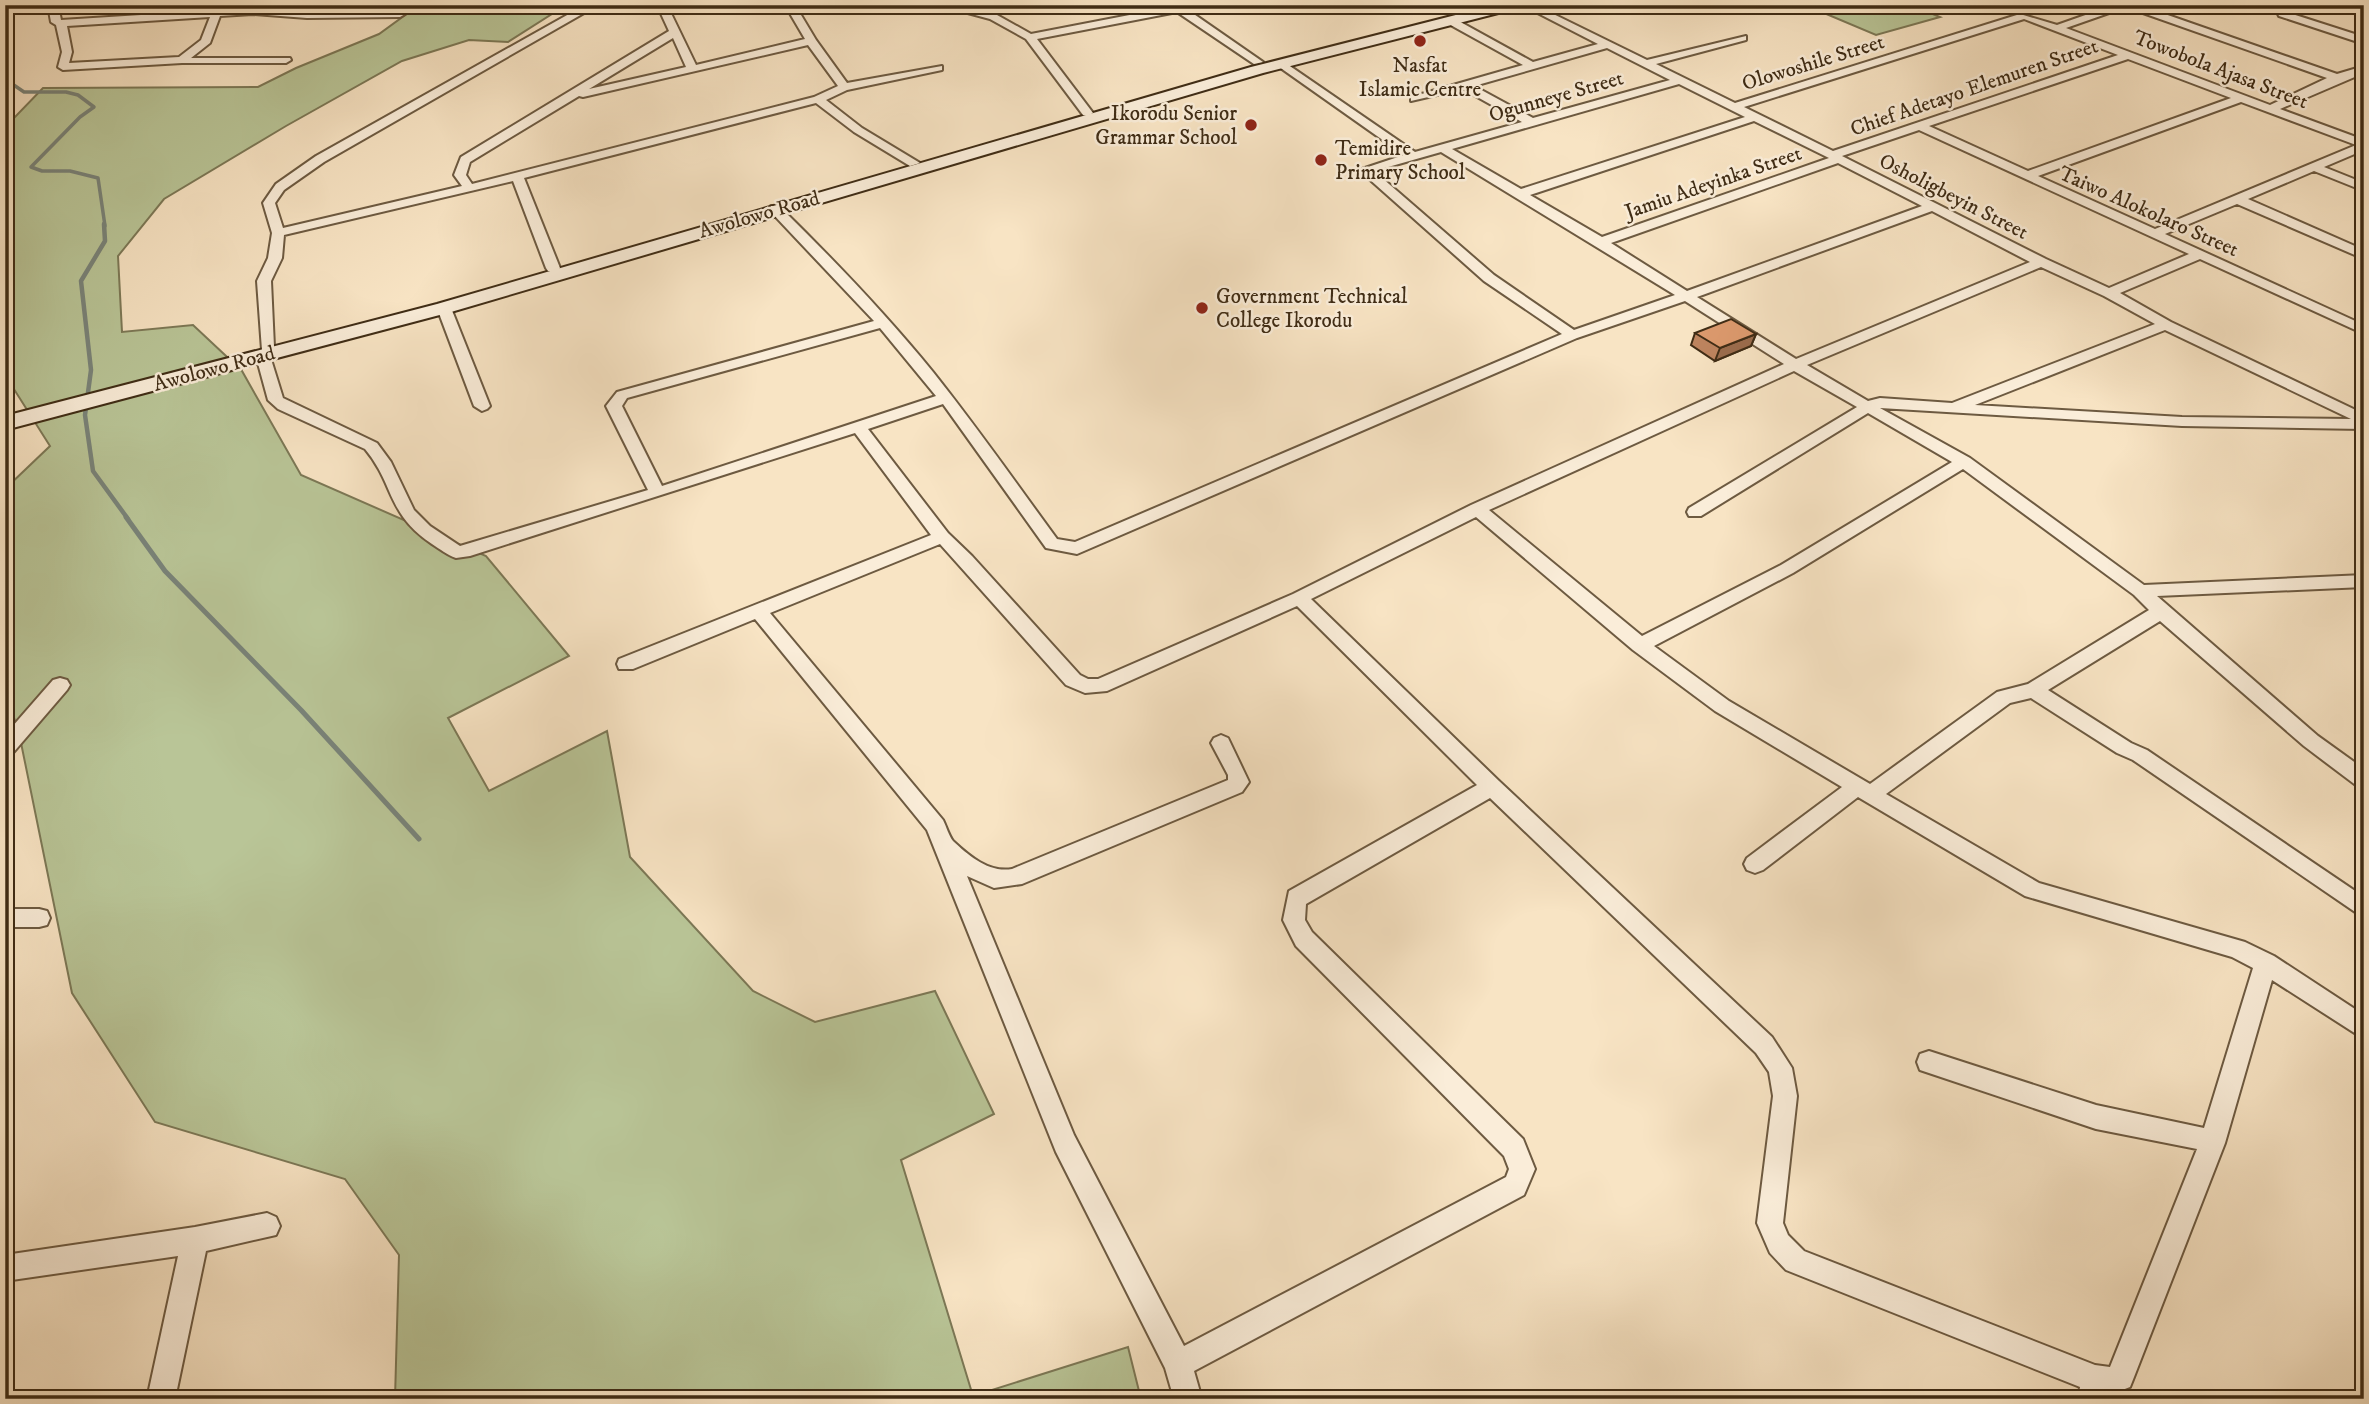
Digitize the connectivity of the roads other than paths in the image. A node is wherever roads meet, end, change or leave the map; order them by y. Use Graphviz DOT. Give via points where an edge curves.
graph roads {
  1 [pos="53,5"];
  2 [pos="593,5"];
  3 [pos="662,5"];
  4 [pos="790,5"];
  5 [pos="943,5"];
  6 [pos="974,5"];
  7 [pos="1199,5"];
  8 [pos="1491,5"];
  9 [pos="1513,5"];
  10 [pos="1527,5"];
  11 [pos="2124,5"];
  12 [pos="2129,5"];
  13 [pos="1177,7"];
  14 [pos="959,8"];
  15 [pos="2021,13"];
  16 [pos="216,14"];
  17 [pos="400,14"];
  18 [pos="2283,14"];
  19 [pos="1451,21"];
  20 [pos="61,23"];
  21 [pos="2058,28"];
  22 [pos="674,33"];
  23 [pos="1030,37"];
  24 [pos="1742,38"];
  25 [pos="811,41"];
  26 [pos="2364,41"];
  27 [pos="1607,45"];
  28 [pos="2129,55"];
  29 [pos="182,60"];
  30 [pos="286,60"];
  31 [pos="1258,62"];
  32 [pos="1280,64"];
  33 [pos="1644,64"];
  34 [pos="1532,66"];
  35 [pos="692,68"];
  36 [pos="938,68"];
  37 [pos="2364,69"];
  38 [pos="2337,78"];
  39 [pos="1677,81"];
  40 [pos="1464,85"];
  41 [pos="844,86"];
  42 [pos="2241,98"];
  43 [pos="565,99"];
  44 [pos="818,99"];
  45 [pos="1415,99"];
  46 [pos="1732,107"];
  47 [pos="2270,109"];
  48 [pos="1087,113"];
  49 [pos="1753,118"];
  50 [pos="1532,123"];
  51 [pos="1920,125"];
  52 [pos="1053,126"];
  53 [pos="2364,145"];
  54 [pos="1444,149"];
  55 [pos="1410,155"];
  56 [pos="1835,157"];
  57 [pos="914,163"];
  58 [pos="2316,168"];
  59 [pos="517,176"];
  60 [pos="2026,176"];
  61 [pos="2364,187"];
  62 [pos="469,188"];
  63 [pos="1519,194"];
  64 [pos="2239,200"];
  65 [pos="1931,207"];
  66 [pos="775,209"];
  67 [pos="278,233"];
  68 [pos="2154,234"];
  69 [pos="1601,242"];
  70 [pos="2199,255"];
  71 [pos="2364,255"];
  72 [pos="2041,262"];
  73 [pos="553,268"];
  74 [pos="2109,293"];
  75 [pos="1687,296"];
  76 [pos="444,308"];
  77 [pos="881,323"];
  78 [pos="2166,325"];
  79 [pos="2364,330"];
  80 [pos="1572,335"];
  81 [pos="265,351"];
  82 [pos="1795,365"];
  83 [pos="946,398"];
  84 [pos="57,406"];
  85 [pos="482,406"];
  86 [pos="1869,407"];
  87 [pos="1954,408"];
  88 [pos="5,415"];
  89 [pos="2364,422"];
  90 [pos="5,423"];
  91 [pos="858,426"];
  92 [pos="1964,462"];
  93 [pos="657,493"];
  94 [pos="1477,509"];
  95 [pos="1695,512"];
  96 [pos="942,537"];
  97 [pos="2364,581"];
  98 [pos="2140,591"];
  99 [pos="1299,598"];
  100 [pos="2162,611"];
  101 [pos="758,612"];
  102 [pos="1640,645"];
  103 [pos="626,664"];
  104 [pos="60,685"];
  105 [pos="2034,690"];
  106 [pos="1221,743"];
  107 [pos="5,749"];
  108 [pos="2364,780"];
  109 [pos="1492,787"];
  110 [pos="1863,791"];
  111 [pos="945,845"];
  112 [pos="1755,864"];
  113 [pos="2364,909"];
  114 [pos="5,918"];
  115 [pos="39,918"];
  116 [pos="2266,962"];
  117 [pos="2364,1028"];
  118 [pos="1929,1062"];
  119 [pos="2212,1143"];
  120 [pos="267,1226"];
  121 [pos="195,1240"];
  122 [pos="5,1268"];
  123 [pos="1178,1364"];
  124 [pos="2094,1389"];
  125 [pos="160,1399"];
  126 [pos="1188,1399"];
  1 -- 20 [label="street" via="56,22"];
  2 -- 67 [label="street" via="289,179 269,203"];
  3 -- 22 [label="street"];
  4 -- 25 [label="street"];
  5 -- 14 [label="street"];
  6 -- 14 [label="street"];
  7 -- 13 [label="street"];
  8 -- 31 [label="main road, Awolowo Road"];
  9 -- 19 [label="main road, Awolowo Road"];
  10 -- 27 [label="street, Osholigbeyin Street"];
  11 -- 21 [label="street"];
  12 -- 38 [label="street"];
  13 -- 23 [label="street"];
  13 -- 31 [label="street"];
  14 -- 23 [label="street" via="993,17"];
  15 -- 21 [label="street, Towobola Ajasa Street"];
  15 -- 46 [label="street, Olowoshile Street"];
  16 -- 17 [label="street"];
  16 -- 20 [label="street"];
  16 -- 29 [label="street" via="206,41"];
  18 -- 26 [label="street"];
  19 -- 32 [label="main road, Awolowo Road"];
  19 -- 34 [label="street"];
  20 -- 29 [label="street" via="68,52 63,67"];
  21 -- 28 [label="street, Towobola Ajasa Street"];
  22 -- 35 [label="street"];
  22 -- 43 [label="street"];
  23 -- 48 [label="street"];
  24 -- 33 [label="street"];
  25 -- 35 [label="street"];
  25 -- 41 [label="street"];
  27 -- 33 [label="street, Osholigbeyin Street"];
  27 -- 34 [label="street"];
  28 -- 42 [label="street, Towobola Ajasa Street"];
  28 -- 51 [label="street, Chief Adetayo Elemuren Street"];
  29 -- 30 [label="street"];
  31 -- 48 [label="main road, Awolowo Road"];
  32 -- 52 [label="main road, Awolowo Road"];
  32 -- 55 [label="street"];
  33 -- 39 [label="street, Osholigbeyin Street"];
  34 -- 40 [label="street"];
  35 -- 43 [label="street"];
  36 -- 41 [label="street"];
  37 -- 38 [label="street"];
  38 -- 47 [label="street"];
  39 -- 46 [label="street, Osholigbeyin Street"];
  39 -- 50 [label="street, Ogunneye Street"];
  40 -- 45 [label="street"];
  40 -- 50 [label="street"];
  41 -- 44 [label="street"];
  42 -- 47 [label="street, Towobola Ajasa Street"];
  42 -- 60 [label="street"];
  43 -- 62 [label="street" via="465,160 460,175"];
  44 -- 57 [label="street" via="858,130"];
  44 -- 59 [label="street"];
  46 -- 49 [label="street, Osholigbeyin Street"];
  47 -- 53 [label="street, Towobola Ajasa Street"];
  48 -- 52 [label="main road, Awolowo Road"];
  49 -- 56 [label="street, Osholigbeyin Street"];
  49 -- 63 [label="street"];
  50 -- 54 [label="street, Ogunneye Street"];
  51 -- 56 [label="street, Chief Adetayo Elemuren Street"];
  51 -- 60 [label="street, Taiwo Alokolaro Street"];
  52 -- 57 [label="main road, Awolowo Road"];
  52 -- 66 [label="main road, Awolowo Road"];
  53 -- 58 [label="street"];
  54 -- 55 [label="street, Ogunneye Street"];
  54 -- 63 [label="street"];
  55 -- 80 [label="street, Ogunneye Street" via="1365,170 1489,278"];
  56 -- 65 [label="street, Osholigbeyin Street"];
  56 -- 69 [label="street, Jamiu Adeyinka Street"];
  57 -- 73 [label="main road, Awolowo Road"];
  58 -- 61 [label="street"];
  58 -- 64 [label="street"];
  59 -- 62 [label="street"];
  59 -- 73 [label="street"];
  60 -- 68 [label="street, Taiwo Alokolaro Street"];
  62 -- 67 [label="street"];
  63 -- 69 [label="street"];
  64 -- 68 [label="street"];
  64 -- 71 [label="street"];
  65 -- 72 [label="street, Osholigbeyin Street"];
  65 -- 75 [label="street"];
  66 -- 76 [label="main road, Awolowo Road"];
  66 -- 77 [label="street" via="831,264"];
  67 -- 81 [label="street" via="275,258 264,281"];
  68 -- 70 [label="street, Taiwo Alokolaro Street"];
  69 -- 75 [label="street"];
  70 -- 74 [label="street"];
  70 -- 79 [label="street, Taiwo Alokolaro Street"];
  72 -- 74 [label="street, Osholigbeyin Street"];
  72 -- 82 [label="street"];
  73 -- 81 [label="main road, Awolowo Road"];
  74 -- 78 [label="street, Osholigbeyin Street"];
  75 -- 80 [label="street"];
  75 -- 82 [label="street"];
  76 -- 81 [label="main road, Awolowo Road"];
  76 -- 85 [label="street"];
  77 -- 83 [label="street"];
  77 -- 93 [label="street" via="622,396 614,406"];
  78 -- 87 [label="street"];
  78 -- 89 [label="street, Osholigbeyin Street"];
  80 -- 83 [label="street" via="1077,548 1052,544"];
  81 -- 84 [label="main road, Awolowo Road"];
  81 -- 93 [label="street" via="276,400 371,446 413,521 456,552 472,551"];
  82 -- 86 [label="street"];
  82 -- 94 [label="street"];
  83 -- 91 [label="street"];
  84 -- 88 [label="main road, Awolowo Road"];
  84 -- 90 [label="main road, Awolowo Road"];
  86 -- 87 [label="street" via="1880,403"];
  86 -- 92 [label="street"];
  86 -- 95 [label="street"];
  87 -- 89 [label="street" via="2107,419 2297,425"];
  91 -- 93 [label="street"];
  91 -- 96 [label="street"];
  92 -- 98 [label="street"];
  92 -- 102 [label="street" via="1787,569"];
  94 -- 99 [label="street"];
  94 -- 102 [label="street"];
  96 -- 99 [label="street" via="1073,680 1085,686 1100,686"];
  96 -- 101 [label="street"];
  97 -- 98 [label="street"];
  98 -- 100 [label="street"];
  99 -- 109 [label="street"];
  100 -- 105 [label="street"];
  100 -- 108 [label="street" via="2311,741"];
  101 -- 103 [label="street"];
  101 -- 111 [label="street" via="936,826"];
  102 -- 110 [label="street" via="1722,706"];
  104 -- 107 [label="street"];
  105 -- 110 [label="street" via="2004,697"];
  105 -- 113 [label="street" via="2140,755"];
  106 -- 111 [label="street" via="1238,775 1235,786 1014,878 985,878"];
  109 -- 123 [label="street" via="1297,898 1293,911 1294,928 1304,939 1514,1148 1522,1169 1515,1186"];
  109 -- 124 [label="street" via="1764,1045 1780,1068 1785,1096 1770,1223 1779,1244 1795,1261"];
  110 -- 112 [label="street"];
  110 -- 116 [label="street" via="2033,890 2237,949"];
  111 -- 123 [label="street" via="1065,1143"];
  114 -- 115 [label="street"];
  116 -- 117 [label="street"];
  116 -- 119 [label="street"];
  118 -- 119 [label="street" via="2096,1117"];
  119 -- 124 [label="street" via="2120,1377"];
  120 -- 121 [label="street"];
  121 -- 122 [label="street"];
  121 -- 125 [label="street"];
  123 -- 126 [label="street"];
}
